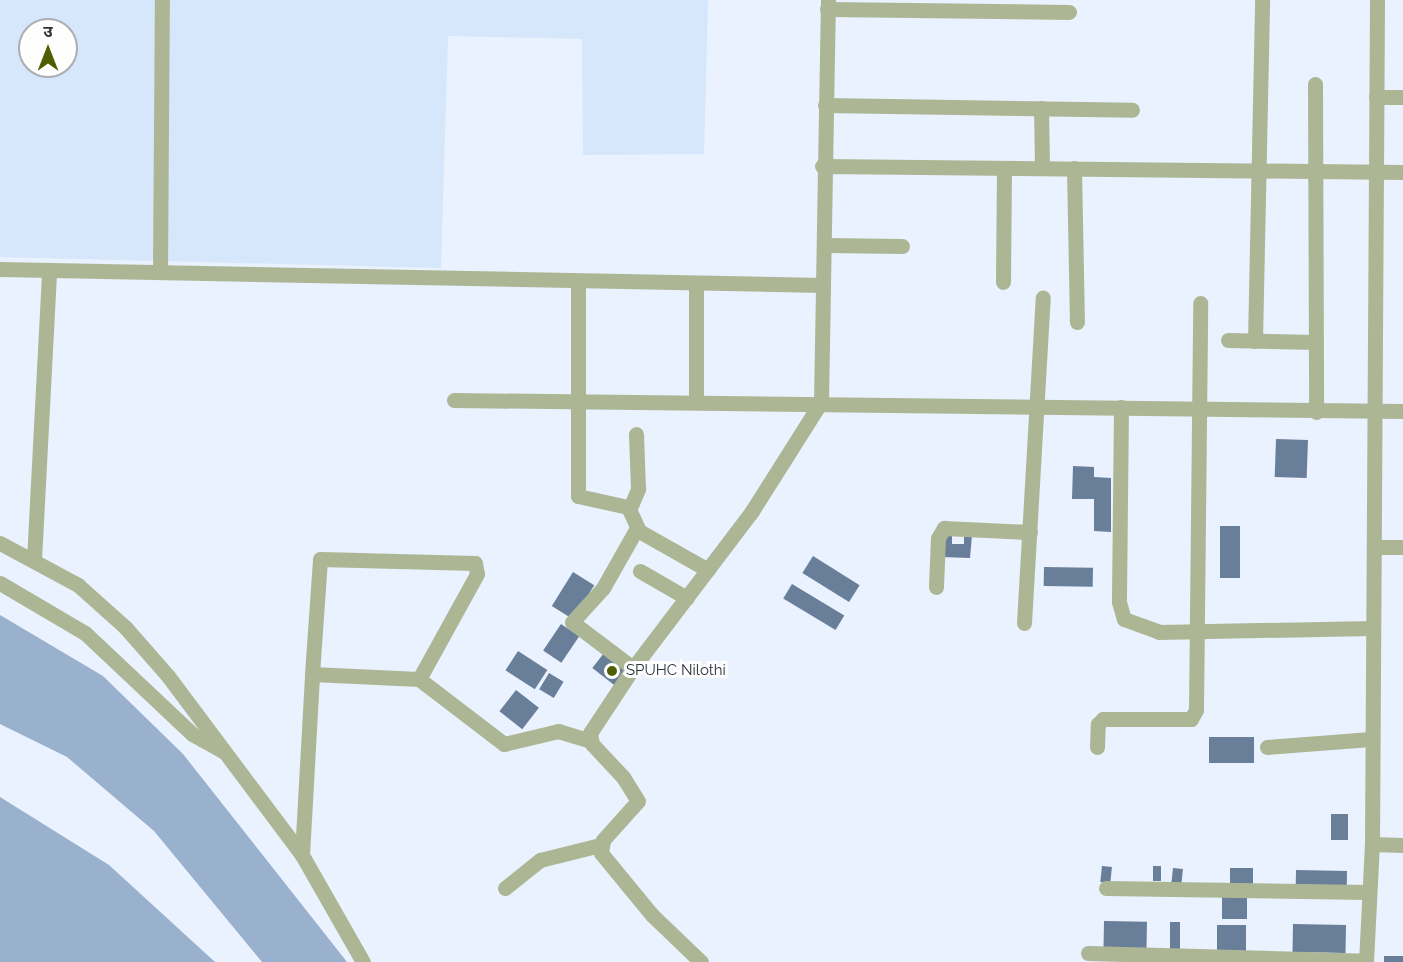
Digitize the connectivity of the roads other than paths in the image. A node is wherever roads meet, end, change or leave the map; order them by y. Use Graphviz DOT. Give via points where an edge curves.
graph roads {
  1 [pos="162,0"];
  2 [pos="1262,0"];
  3 [pos="1377,0"];
  4 [pos="828,4"];
  5 [pos="1069,12"];
  6 [pos="1315,84"];
  7 [pos="1376,97"];
  8 [pos="1403,97"];
  9 [pos="825,105"];
  10 [pos="1041,108"];
  11 [pos="1132,110"];
  12 [pos="822,166"];
  13 [pos="1004,168"];
  14 [pos="1042,168"];
  15 [pos="1074,168"];
  16 [pos="1257,168"];
  17 [pos="1314,170"];
  18 [pos="1375,171"];
  19 [pos="1403,172"];
  20 [pos="826,245"];
  21 [pos="902,246"];
  22 [pos="0,269"];
  23 [pos="49,270"];
  24 [pos="160,272"];
  25 [pos="578,281"];
  26 [pos="1003,282"];
  27 [pos="696,284"];
  28 [pos="823,285"];
  29 [pos="1043,298"];
  30 [pos="1200,303"];
  31 [pos="1077,322"];
  32 [pos="1228,340"];
  33 [pos="1255,341"];
  34 [pos="1316,342"];
  35 [pos="454,400"];
  36 [pos="578,401"];
  37 [pos="696,401"];
  38 [pos="821,402"];
  39 [pos="1040,406"];
  40 [pos="1121,408"];
  41 [pos="1199,409"];
  42 [pos="1374,411"];
  43 [pos="1403,411"];
  44 [pos="1316,412"];
  45 [pos="636,434"];
  46 [pos="630,508"];
  47 [pos="637,528"];
  48 [pos="1030,532"];
  49 [pos="0,543"];
  50 [pos="1375,547"];
  51 [pos="1403,548"];
  52 [pos="34,560"];
  53 [pos="708,570"];
  54 [pos="640,571"];
  55 [pos="0,583"];
  56 [pos="936,588"];
  57 [pos="687,598"];
  58 [pos="1024,623"];
  59 [pos="1373,628"];
  60 [pos="1198,631"];
  61 [pos="633,668"];
  62 [pos="312,674"];
  63 [pos="419,679"];
  64 [pos="1371,739"];
  65 [pos="590,741"];
  66 [pos="1097,747"];
  67 [pos="1268,747"];
  68 [pos="227,753"];
  69 [pos="1372,844"];
  70 [pos="600,845"];
  71 [pos="1403,845"];
  72 [pos="302,855"];
  73 [pos="505,888"];
  74 [pos="1106,888"];
  75 [pos="1368,892"];
  76 [pos="1088,953"];
  77 [pos="1366,961"];
  78 [pos="363,962"];
  79 [pos="701,962"];
  1 -- 24 [label="street"];
  2 -- 16 [label="street"];
  3 -- 7 [label="street"];
  4 -- 5 [label="street"];
  4 -- 9 [label="street"];
  6 -- 17 [label="street"];
  7 -- 8 [label="street"];
  7 -- 18 [label="street"];
  9 -- 10 [label="street"];
  9 -- 12 [label="street"];
  10 -- 11 [label="street"];
  10 -- 14 [label="street"];
  12 -- 13 [label="street"];
  12 -- 20 [label="street"];
  13 -- 14 [label="street"];
  13 -- 26 [label="street"];
  14 -- 15 [label="street"];
  15 -- 16 [label="street"];
  15 -- 31 [label="street"];
  16 -- 17 [label="street"];
  16 -- 33 [label="street"];
  17 -- 18 [label="street"];
  17 -- 34 [label="street"];
  18 -- 19 [label="street"];
  18 -- 42 [label="street"];
  20 -- 21 [label="street"];
  20 -- 28 [label="street"];
  22 -- 23 [label="street"];
  23 -- 24 [label="street"];
  23 -- 52 [label="street"];
  24 -- 25 [label="street"];
  25 -- 27 [label="street"];
  25 -- 36 [label="street"];
  27 -- 28 [label="street"];
  27 -- 37 [label="street"];
  28 -- 38 [label="street"];
  29 -- 39 [label="street"];
  30 -- 41 [label="street"];
  32 -- 33 [label="street"];
  33 -- 34 [label="street"];
  34 -- 44 [label="street"];
  35 -- 36 [label="street"];
  36 -- 37 [label="street"];
  36 -- 46 [label="street" via="578,496"];
  37 -- 38 [label="street"];
  38 -- 39 [label="street"];
  38 -- 53 [label="street" via="764,493"];
  39 -- 40 [label="street"];
  39 -- 48 [label="street"];
  40 -- 41 [label="street"];
  40 -- 60 [label="street" via="1121,611 1124,619 1142,629"];
  41 -- 44 [label="street"];
  41 -- 60 [label="street"];
  42 -- 43 [label="street"];
  42 -- 44 [label="street"];
  42 -- 50 [label="street"];
  45 -- 46 [label="street" via="638,489"];
  46 -- 47 [label="street"];
  47 -- 53 [label="street"];
  47 -- 61 [label="street" via="603,588 572,621"];
  48 -- 56 [label="street" via="944,528 938,538"];
  48 -- 58 [label="street"];
  49 -- 52 [label="street"];
  50 -- 51 [label="street"];
  50 -- 59 [label="street"];
  52 -- 68 [label="street" via="78,585 125,627"];
  53 -- 57 [label="street"];
  54 -- 57 [label="street"];
  55 -- 68 [label="street" via="86,633 192,734"];
  57 -- 61 [label="street"];
  59 -- 60 [label="street"];
  59 -- 64 [label="street"];
  60 -- 66 [label="street" via="1193,718 1103,719 1098,724"];
  61 -- 65 [label="street" via="592,727"];
  62 -- 63 [label="street"];
  62 -- 63 [label="street" via="320,559 475,563 477,574"];
  62 -- 72 [label="street"];
  63 -- 65 [label="street" via="504,744 558,731"];
  64 -- 67 [label="street"];
  64 -- 69 [label="street"];
  65 -- 70 [label="street" via="623,777 638,801"];
  68 -- 72 [label="street"];
  69 -- 71 [label="street"];
  69 -- 75 [label="street"];
  70 -- 73 [label="street" via="540,860"];
  70 -- 79 [label="street" via="603,857 652,915"];
  72 -- 78 [label="street"];
  74 -- 75 [label="street"];
  75 -- 77 [label="street"];
  76 -- 77 [label="street"];
}
